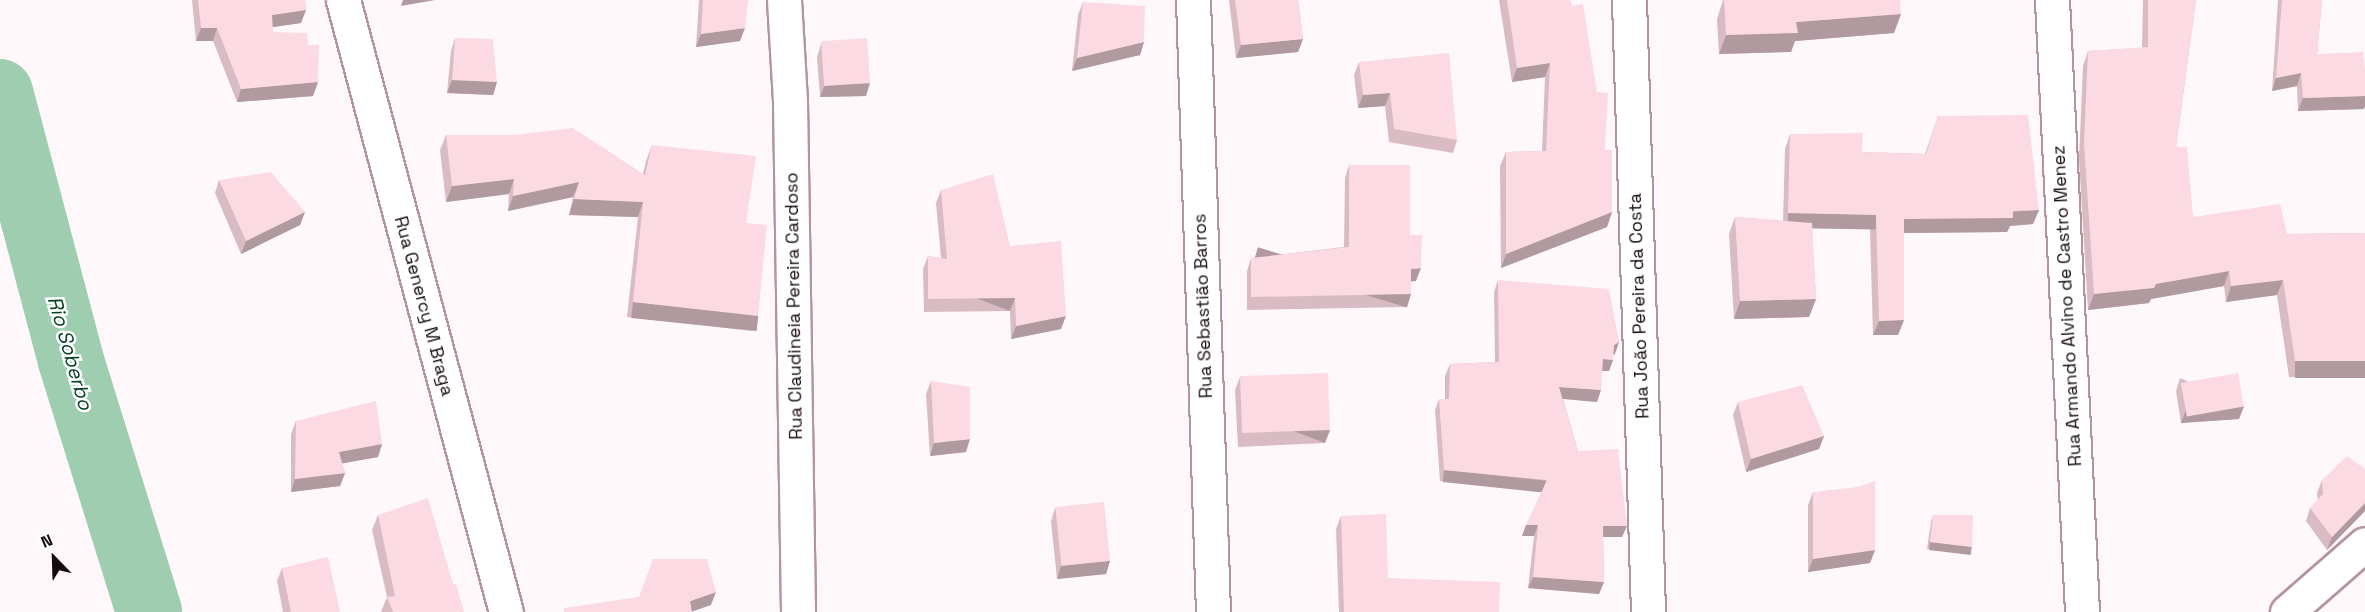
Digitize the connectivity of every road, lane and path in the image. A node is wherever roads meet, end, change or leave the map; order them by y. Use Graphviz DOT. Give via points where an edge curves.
graph roads {
  1 [pos="343,0"];
  2 [pos="784,0"];
  3 [pos="1193,0"];
  4 [pos="1629,0"];
  5 [pos="2052,0"];
  6 [pos="2365,544"];
  7 [pos="506,612"];
  8 [pos="798,612"];
  9 [pos="1214,612"];
  10 [pos="1648,612"];
  11 [pos="2082,612"];
  12 [pos="2287,612"];
  1 -- 7 [label="street, Rua Genercy M Braga"];
  2 -- 8 [label="street, Rua Claudineia Pereira Cardoso" via="790,102"];
  3 -- 9 [label="street, Rua Sebastião Barros"];
  4 -- 10 [label="street, Rua João Pereira da Costa"];
  5 -- 11 [label="street, Rua Armando Alvino de Castro Menez"];
  6 -- 12 [label="street"];
}
